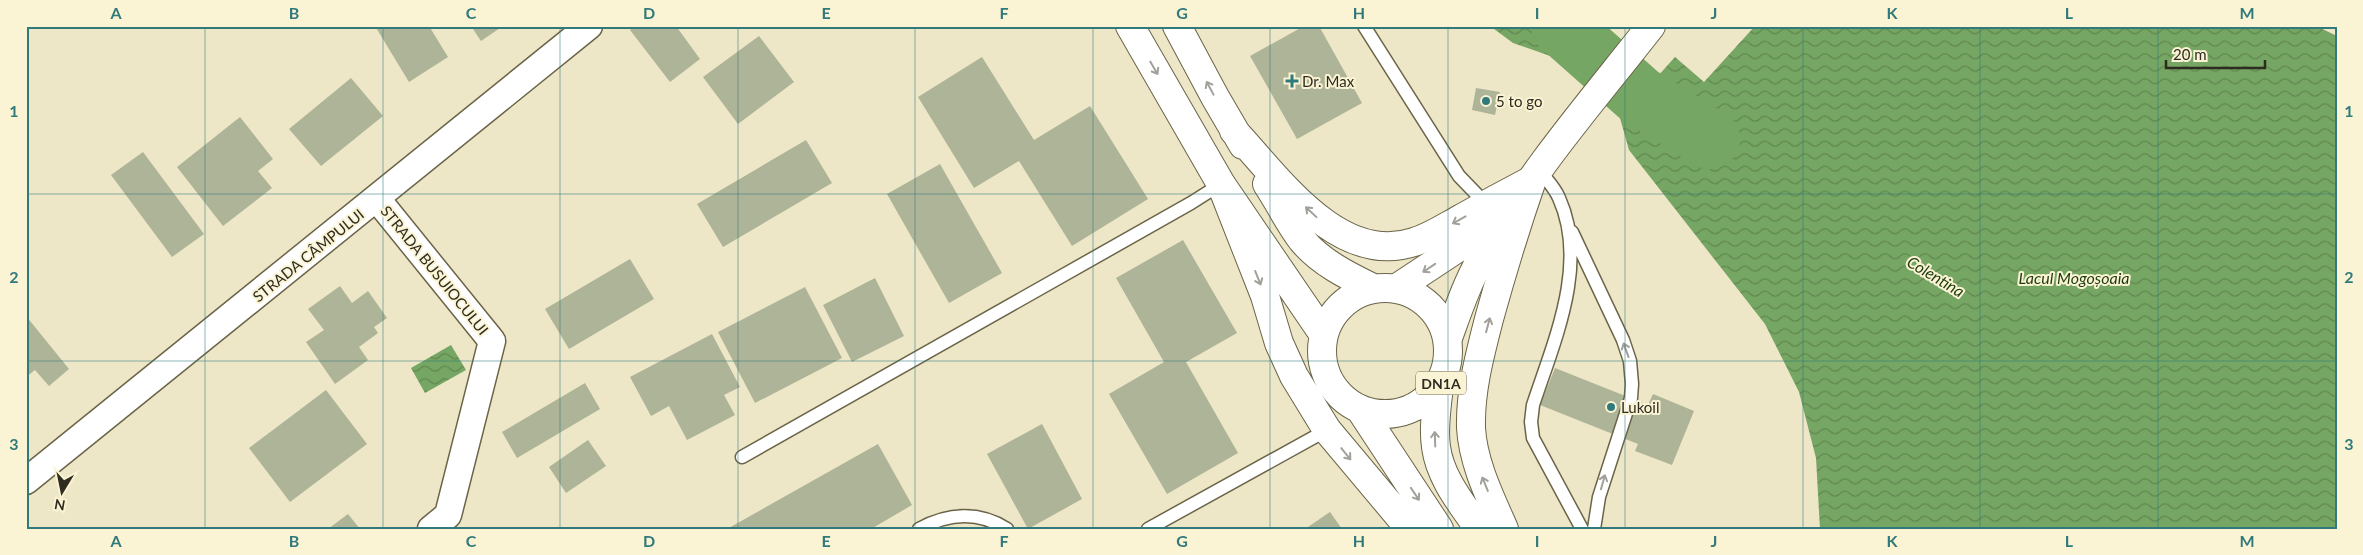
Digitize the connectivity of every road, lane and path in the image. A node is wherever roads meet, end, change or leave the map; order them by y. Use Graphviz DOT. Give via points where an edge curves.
graph roads {
  1 [pos="589,26"];
  2 [pos="1130,26"];
  3 [pos="1364,26"];
  4 [pos="1651,26"];
  5 [pos="1179,27"];
  6 [pos="1234,130"];
  7 [pos="1536,175"];
  8 [pos="1221,184"];
  9 [pos="377,199"];
  10 [pos="1486,204"];
  11 [pos="1566,218"];
  12 [pos="1385,288"];
  13 [pos="1324,335"];
  14 [pos="1448,338"];
  15 [pos="1439,386"];
  16 [pos="1360,409"];
  17 [pos="1327,430"];
  18 [pos="742,457"];
  19 [pos="26,481"];
  20 [pos="439,522"];
  21 [pos="920,529"];
  22 [pos="1007,529"];
  23 [pos="1148,529"];
  24 [pos="1410,529"];
  25 [pos="1439,529"];
  26 [pos="1479,529"];
  27 [pos="1504,529"];
  28 [pos="1582,529"];
  29 [pos="1594,529"];
  1 -- 9 [label="street, STRADA CÂMPULUI"];
  2 -- 8 [label="main road, one-way"];
  3 -- 10 [label="lane" via="1459,176"];
  4 -- 7 [label="main road"];
  6 -- 5 [label="main road, DN1A, one-way"];
  10 -- 6 [label="main road, one-way" via="1414,243 1380,246 1361,242 1344,236 1318,219"];
  6 -- 12 [label="main road, DN1A" via="1302,240 1323,259"];
  7 -- 10 [label="main road"];
  7 -- 11 [label="lane" via="1559,197"];
  7 -- 12 [label="main road, one-way" via="1462,244"];
  7 -- 14 [label="main road" via="1484,254"];
  27 -- 7 [label="main road, one-way" via="1475,456 1472,400 1507,254"];
  8 -- 13 [label="main road"];
  8 -- 17 [label="main road, one-way" via="1294,376"];
  8 -- 18 [label="lane"];
  9 -- 19 [label="street, STRADA CÂMPULUI"];
  9 -- 20 [label="street, STRADA BUSUIOCULUI" via="492,341"];
  11 -- 28 [label="lane" via="1571,253 1568,288 1533,405 1531,422 1533,438"];
  29 -- 11 [label="lane, one-way" via="1599,497 1631,398 1630,361"];
  12 -- 13 [label="main road, DN1A" via="1356,294 1341,305 1330,319"];
  12 -- 14 [label="main road, DN1A" via="1415,294 1430,305"];
  13 -- 16 [label="main road, DN1A" via="1324,371 1344,400"];
  14 -- 15 [label="main road, DN1A" via="1446,371"];
  15 -- 16 [label="main road, DN1A" via="1412,409 1395,414 1377,414"];
  26 -- 15 [label="main road, DN1A, one-way" via="1441,468 1435,429"];
  16 -- 25 [label="main road, DN1A, one-way"];
  17 -- 23 [label="lane"];
  17 -- 24 [label="main road, one-way"];
  21 -- 22 [label="lane" via="935,520 958,515 982,518"];
}
